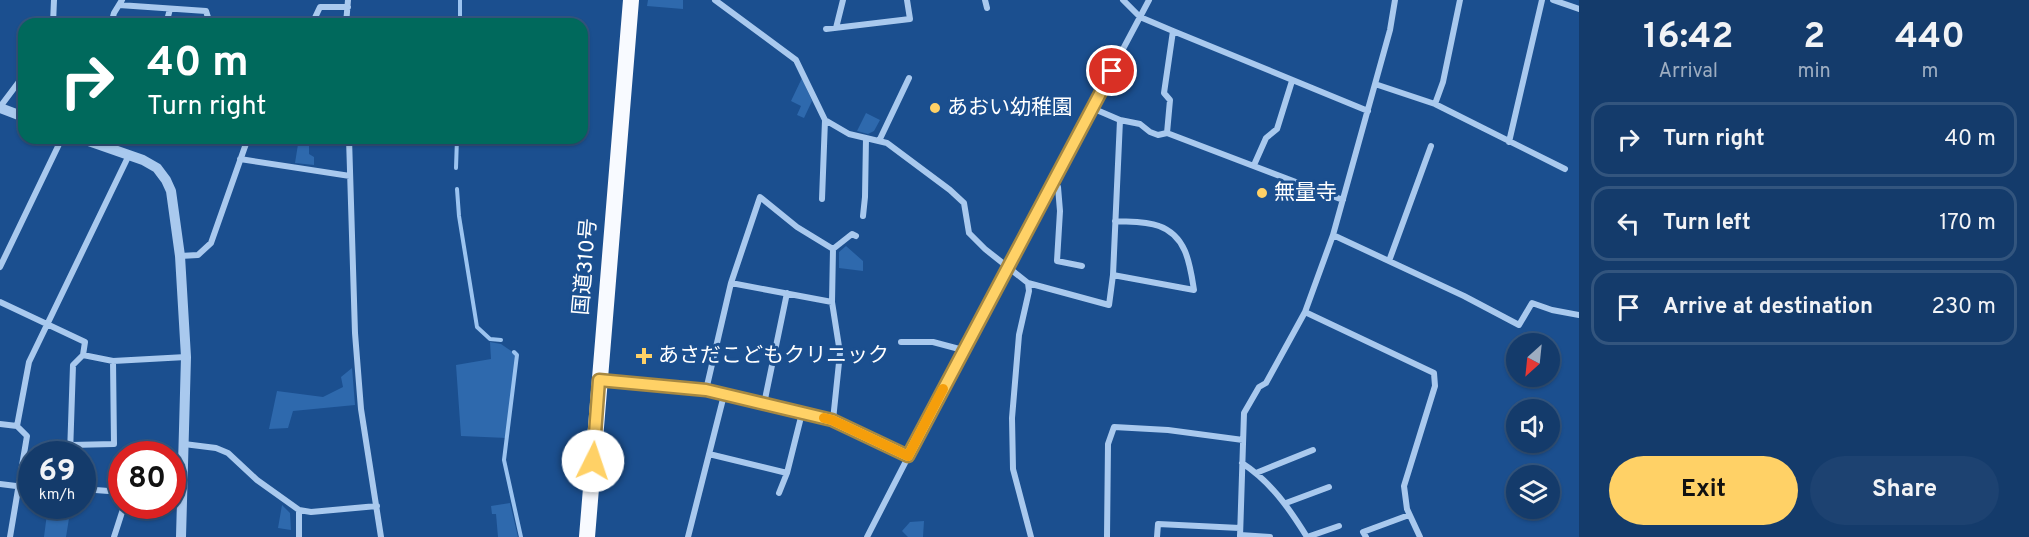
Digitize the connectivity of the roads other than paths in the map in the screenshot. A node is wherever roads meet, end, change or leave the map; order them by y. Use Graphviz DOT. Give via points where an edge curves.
graph roads {
  1 [pos="54,0"];
  2 [pos="631,0"];
  3 [pos="715,0"];
  4 [pos="843,0"];
  5 [pos="907,0"];
  6 [pos="985,0"];
  7 [pos="1123,0"];
  8 [pos="1149,0"];
  9 [pos="1395,0"];
  10 [pos="1460,0"];
  11 [pos="1542,0"];
  12 [pos="1553,0"];
  13 [pos="120,3"];
  14 [pos="348,4"];
  15 [pos="987,8"];
  16 [pos="170,9"];
  17 [pos="1579,9"];
  18 [pos="1140,16"];
  19 [pos="53,18"];
  20 [pos="113,18"];
  21 [pos="168,18"];
  22 [pos="208,18"];
  23 [pos="315,18"];
  24 [pos="836,28"];
  25 [pos="826,29"];
  26 [pos="1173,31"];
  27 [pos="909,78"];
  28 [pos="1292,81"];
  29 [pos="18,83"];
  30 [pos="1375,84"];
  31 [pos="1435,104"];
  32 [pos="0,108"];
  33 [pos="1092,108"];
  34 [pos="1368,111"];
  35 [pos="18,115"];
  36 [pos="825,120"];
  37 [pos="1120,120"];
  38 [pos="1167,133"];
  39 [pos="866,138"];
  40 [pos="879,141"];
  41 [pos="1509,142"];
  42 [pos="60,144"];
  43 [pos="97,144"];
  44 [pos="246,144"];
  45 [pos="349,144"];
  46 [pos="1431,146"];
  47 [pos="129,155"];
  48 [pos="240,159"];
  49 [pos="1254,165"];
  50 [pos="1564,169"];
  51 [pos="350,176"];
  52 [pos="1052,184"];
  53 [pos="822,199"];
  54 [pos="1343,200"];
  55 [pos="863,216"];
  56 [pos="1115,221"];
  57 [pos="1333,235"];
  58 [pos="856,236"];
  59 [pos="833,249"];
  60 [pos="180,256"];
  61 [pos="1389,261"];
  62 [pos="1082,266"];
  63 [pos="0,267"];
  64 [pos="1008,267"];
  65 [pos="1113,275"];
  66 [pos="731,283"];
  67 [pos="1028,283"];
  68 [pos="787,293"];
  69 [pos="0,302"];
  70 [pos="832,302"];
  71 [pos="1305,312"];
  72 [pos="1579,315"];
  73 [pos="47,326"];
  74 [pos="901,342"];
  75 [pos="963,350"];
  76 [pos="83,356"];
  77 [pos="186,357"];
  78 [pos="113,361"];
  79 [pos="599,380"];
  80 [pos="706,390"];
  81 [pos="724,395"];
  82 [pos="764,404"];
  83 [pos="802,413"];
  84 [pos="832,420"];
  85 [pos="0,424"];
  86 [pos="17,426"];
  87 [pos="1243,440"];
  88 [pos="26,441"];
  89 [pos="70,441"];
  90 [pos="184,441"];
  91 [pos="96,444"];
  92 [pos="186,444"];
  93 [pos="1314,450"];
  94 [pos="709,454"];
  95 [pos="908,456"];
  96 [pos="1242,463"];
  97 [pos="787,473"];
  98 [pos="1256,473"];
  99 [pos="0,484"];
  100 [pos="18,486"];
  101 [pos="1329,487"];
  102 [pos="18,492"];
  103 [pos="779,493"];
  104 [pos="1286,503"];
  105 [pos="377,506"];
  106 [pos="300,510"];
  107 [pos="1409,514"];
  108 [pos="120,519"];
  109 [pos="180,519"];
  110 [pos="1339,526"];
  111 [pos="1240,533"];
  112 [pos="10,537"];
  113 [pos="114,537"];
  114 [pos="181,537"];
  115 [pos="299,537"];
  116 [pos="381,537"];
  117 [pos="587,537"];
  118 [pos="688,537"];
  119 [pos="867,537"];
  120 [pos="1031,537"];
  121 [pos="1107,537"];
  122 [pos="1157,537"];
  123 [pos="1270,537"];
  124 [pos="1366,537"];
  125 [pos="1420,537"];
  1 -- 19 [label="street"];
  2 -- 79 [label="highway, 国道310号"];
  3 -- 36 [label="street" via="796,60"];
  4 -- 24 [label="street"];
  5 -- 24 [label="street" via="910,19"];
  6 -- 15 [label="street"];
  7 -- 18 [label="street"];
  8 -- 18 [label="street"];
  9 -- 30 [label="street"];
  10 -- 31 [label="street"];
  11 -- 41 [label="street"];
  12 -- 17 [label="street"];
  13 -- 16 [label="street"];
  13 -- 20 [label="street"];
  14 -- 23 [label="street" via="320,7"];
  16 -- 21 [label="street"];
  16 -- 22 [label="street" via="206,11"];
  18 -- 26 [label="street"];
  18 -- 33 [label="street"];
  24 -- 25 [label="street"];
  26 -- 28 [label="street"];
  26 -- 38 [label="street" via="1164,93 1170,100"];
  27 -- 40 [label="street"];
  28 -- 34 [label="street"];
  28 -- 49 [label="street" via="1277,129 1266,138"];
  29 -- 32 [label="street"];
  30 -- 31 [label="street"];
  30 -- 34 [label="street"];
  31 -- 41 [label="street"];
  32 -- 35 [label="street"];
  33 -- 37 [label="street"];
  33 -- 52 [label="street"];
  34 -- 54 [label="street"];
  36 -- 39 [label="street" via="849,134"];
  36 -- 53 [label="street"];
  37 -- 38 [label="street" via="1140,124 1158,135"];
  37 -- 56 [label="street"];
  38 -- 49 [label="street"];
  39 -- 40 [label="street"];
  39 -- 55 [label="street"];
  40 -- 64 [label="street" via="887,143 964,203 969,233"];
  41 -- 50 [label="street"];
  42 -- 63 [label="street"];
  43 -- 47 [label="street"];
  44 -- 48 [label="street"];
  45 -- 51 [label="street"];
  46 -- 61 [label="street"];
  47 -- 60 [label="street" via="157,168 166,180 174,205"];
  47 -- 73 [label="street"];
  48 -- 51 [label="street"];
  48 -- 60 [label="street" via="211,243 198,255"];
  49 -- 54 [label="street"];
  51 -- 105 [label="street" via="361,420"];
  52 -- 62 [label="street" via="1058,187 1060,211 1057,261"];
  52 -- 64 [label="street"];
  54 -- 57 [label="street"];
  56 -- 65 [label="street"];
  56 -- 65 [label="street" via="1159,226 1178,239 1188,256 1194,290"];
  57 -- 61 [label="street"];
  57 -- 71 [label="street"];
  58 -- 59 [label="street" via="852,234"];
  59 -- 66 [label="street" via="760,197"];
  59 -- 70 [label="street"];
  60 -- 77 [label="street"];
  61 -- 72 [label="street" via="1519,325 1532,303"];
  64 -- 67 [label="street"];
  64 -- 75 [label="street"];
  65 -- 67 [label="street" via="1109,305"];
  66 -- 68 [label="street"];
  66 -- 80 [label="street"];
  67 -- 120 [label="street" via="1012,418 1013,469"];
  68 -- 70 [label="street"];
  68 -- 82 [label="street"];
  69 -- 73 [label="street"];
  70 -- 84 [label="street" via="840,353"];
  71 -- 87 [label="street" via="1266,383 1259,387 1244,413"];
  71 -- 107 [label="street" via="1434,373 1435,386 1404,486"];
  73 -- 76 [label="street" via="85,342"];
  73 -- 86 [label="street" via="29,362"];
  74 -- 75 [label="street" via="933,342"];
  75 -- 95 [label="street"];
  76 -- 78 [label="street"];
  76 -- 89 [label="street" via="73,365"];
  77 -- 78 [label="street"];
  77 -- 90 [label="street"];
  78 -- 91 [label="street" via="114,444"];
  79 -- 80 [label="street"];
  79 -- 117 [label="highway, 国道310号"];
  80 -- 81 [label="street"];
  81 -- 82 [label="street"];
  81 -- 94 [label="street"];
  82 -- 83 [label="street"];
  83 -- 84 [label="street"];
  83 -- 97 [label="street"];
  84 -- 95 [label="street"];
  85 -- 86 [label="street"];
  86 -- 88 [label="street" via="27,436"];
  87 -- 96 [label="street"];
  87 -- 121 [label="street" via="1168,430 1114,428 1108,444"];
  92 -- 106 [label="street" via="228,453 257,480"];
  93 -- 98 [label="street"];
  94 -- 97 [label="street"];
  94 -- 118 [label="street"];
  95 -- 119 [label="street"];
  96 -- 98 [label="street"];
  96 -- 111 [label="street"];
  97 -- 103 [label="street"];
  98 -- 104 [label="street"];
  99 -- 100 [label="street"];
  101 -- 104 [label="street"];
  102 -- 112 [label="street"];
  104 -- 110 [label="street" via="1307,537"];
  105 -- 106 [label="street"];
  105 -- 116 [label="street"];
  106 -- 115 [label="street"];
  107 -- 124 [label="street" via="1363,532"];
  107 -- 125 [label="street"];
  108 -- 113 [label="street"];
  109 -- 114 [label="street"];
  111 -- 122 [label="street" via="1158,524"];
  111 -- 123 [label="street"];
}
